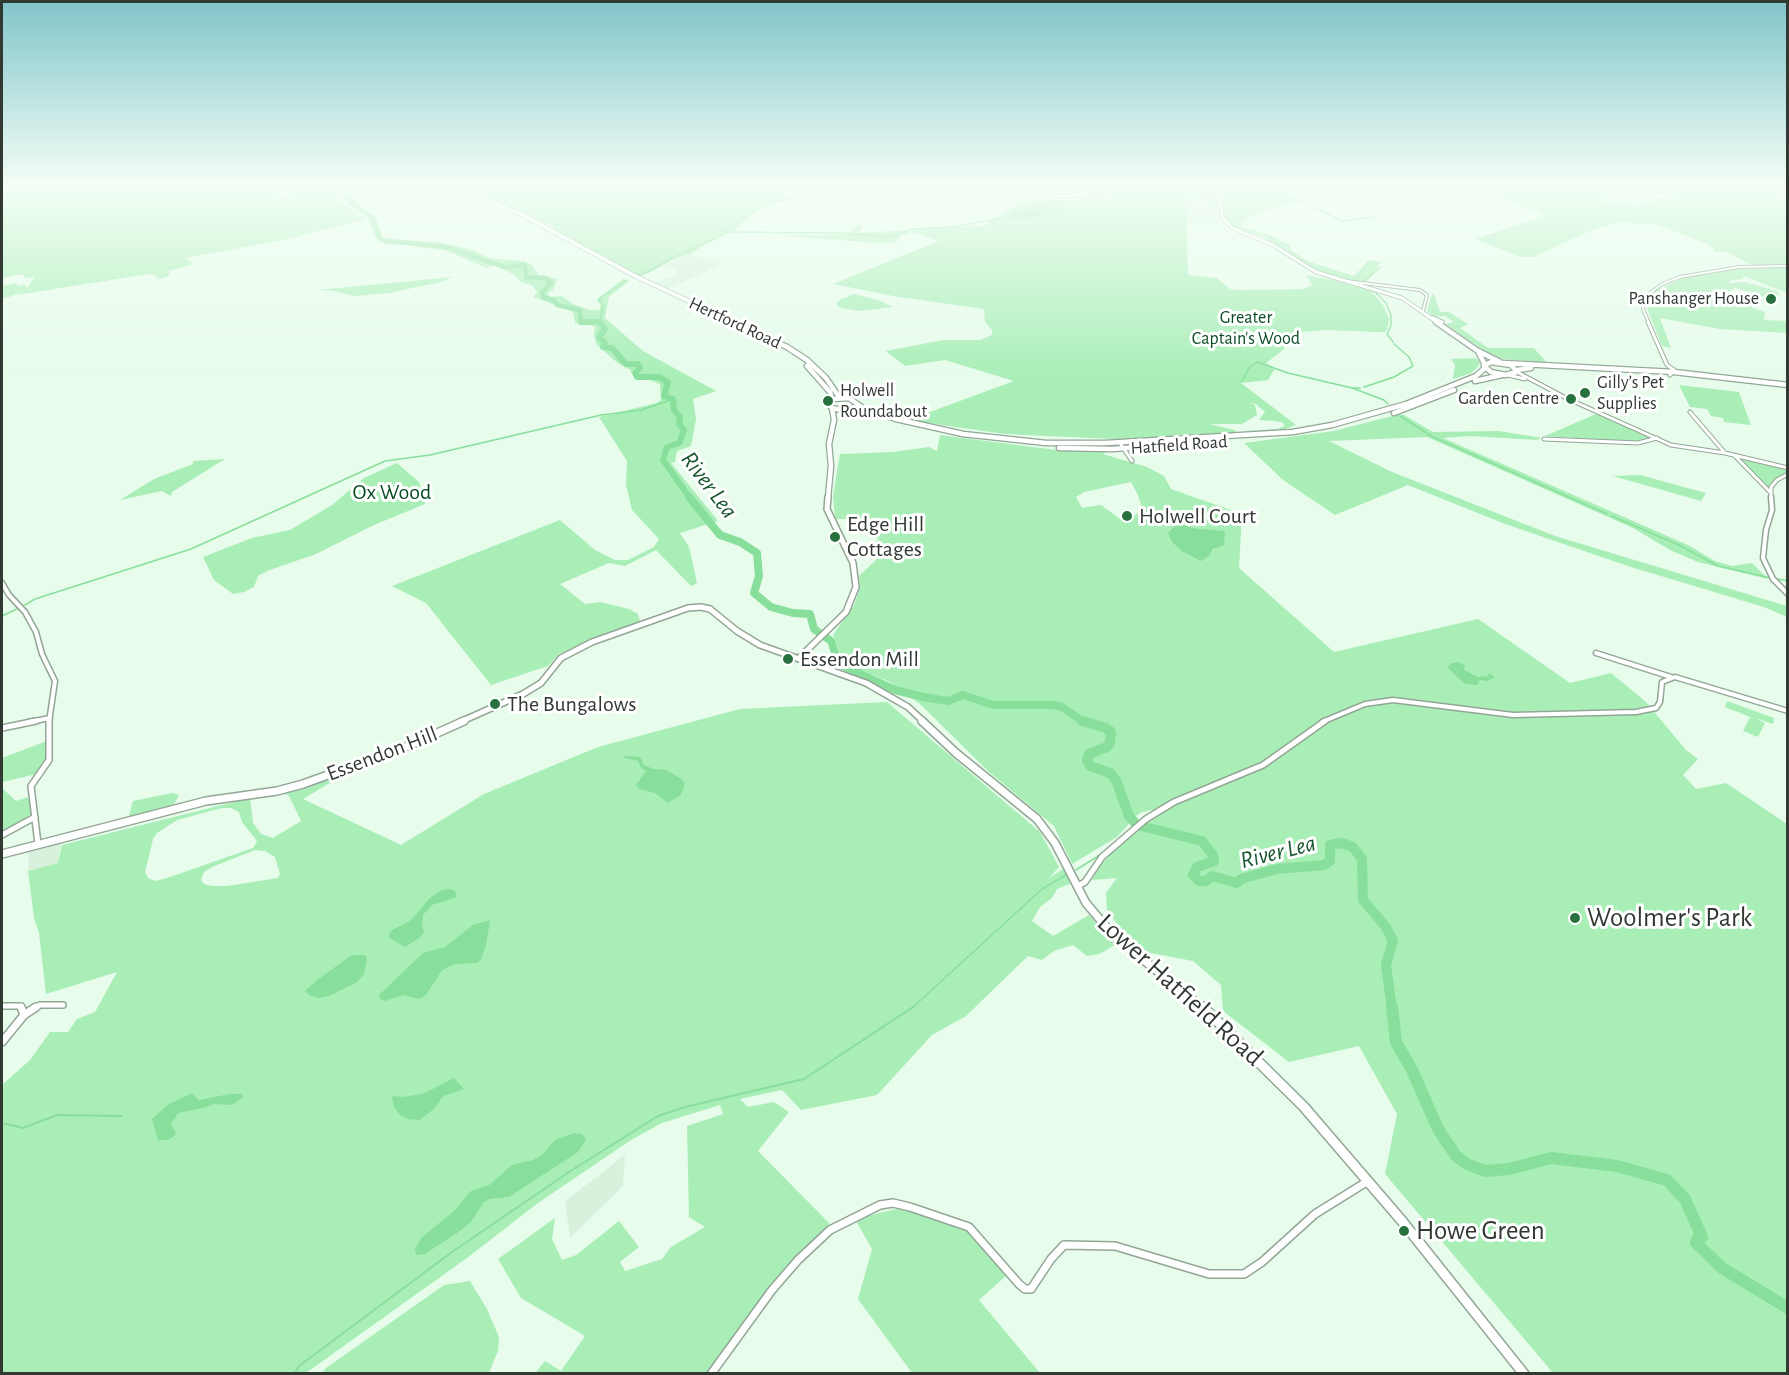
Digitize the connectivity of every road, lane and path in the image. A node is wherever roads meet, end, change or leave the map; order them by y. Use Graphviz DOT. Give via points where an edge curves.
graph roads {
  1 [pos="579,250"];
  2 [pos="587,250"];
  3 [pos="1281,250"];
  4 [pos="1788,266"];
  5 [pos="1344,281"];
  6 [pos="1423,311"];
  7 [pos="1480,351"];
  8 [pos="1501,362"];
  9 [pos="1525,364"];
  10 [pos="1667,365"];
  11 [pos="1485,367"];
  12 [pos="1517,371"];
  13 [pos="1664,371"];
  14 [pos="1672,374"];
  15 [pos="1502,375"];
  16 [pos="1508,375"];
  17 [pos="1530,381"];
  18 [pos="1788,386"];
  19 [pos="843,397"];
  20 [pos="832,399"];
  21 [pos="858,404"];
  22 [pos="851,409"];
  23 [pos="833,411"];
  24 [pos="1690,412"];
  25 [pos="1312,431"];
  26 [pos="1295,434"];
  27 [pos="1657,438"];
  28 [pos="1544,439"];
  29 [pos="1120,443"];
  30 [pos="1125,448"];
  31 [pos="1725,453"];
  32 [pos="1734,455"];
  33 [pos="1131,461"];
  34 [pos="1788,468"];
  35 [pos="1788,474"];
  36 [pos="1770,492"];
  37 [pos="2,583"];
  38 [pos="1788,594"];
  39 [pos="701,606"];
  40 [pos="1596,653"];
  41 [pos="800,657"];
  42 [pos="1671,678"];
  43 [pos="1788,711"];
  44 [pos="51,718"];
  45 [pos="2,728"];
  46 [pos="35,817"];
  47 [pos="2,835"];
  48 [pos="38,844"];
  49 [pos="2,854"];
  50 [pos="1078,886"];
  51 [pos="40,1005"];
  52 [pos="63,1005"];
  53 [pos="2,1006"];
  54 [pos="21,1006"];
  55 [pos="24,1015"];
  56 [pos="2,1042"];
  57 [pos="1368,1181"];
  58 [pos="711,1374"];
  59 [pos="1524,1374"];
  1 -- 20 [label="highway, Hertford Road" via="784,350 813,372"];
  2 -- 19 [label="highway, Hertford Road" via="787,347 807,360"];
  3 -- 5 [label="main road" via="1311,270"];
  4 -- 10 [label="street" via="1739,267 1680,277 1646,296 1643,309"];
  5 -- 6 [label="main road" via="1402,298"];
  5 -- 6 [label="street" via="1420,290 1427,295"];
  6 -- 7 [label="main road"];
  7 -- 8 [label="main road"];
  7 -- 9 [label="main road" via="1498,360"];
  7 -- 11 [label="main road"];
  8 -- 9 [label="highway, Hatfield Road"];
  8 -- 11 [label="highway, Hatfield Road"];
  8 -- 12 [label="highway"];
  9 -- 13 [label="highway, Hatfield Road"];
  10 -- 13 [label="street"];
  10 -- 14 [label="street"];
  11 -- 15 [label="highway"];
  11 -- 25 [label="highway, Hatfield Road" via="1468,380 1390,409"];
  12 -- 14 [label="highway" via="1531,368"];
  12 -- 16 [label="highway"];
  12 -- 17 [label="street"];
  13 -- 14 [label="highway, Hatfield Road"];
  14 -- 18 [label="highway"];
  15 -- 16 [label="highway"];
  15 -- 25 [label="highway, Hatfield Road" via="1484,377 1387,415"];
  16 -- 17 [label="street"];
  17 -- 27 [label="street"];
  19 -- 20 [label="highway"];
  19 -- 21 [label="highway, Hatfield Road"];
  20 -- 23 [label="highway" via="828,404"];
  21 -- 22 [label="highway"];
  21 -- 29 [label="highway, Hatfield Road" via="906,422 963,434 1046,443"];
  22 -- 23 [label="highway"];
  22 -- 30 [label="highway, Hatfield Road" via="955,436 1060,448"];
  23 -- 41 [label="main road" via="827,509 853,563 856,587 850,605"];
  24 -- 31 [label="street"];
  25 -- 26 [label="highway, Hatfield Road"];
  26 -- 29 [label="highway, Hatfield Road"];
  26 -- 30 [label="highway, Hatfield Road"];
  27 -- 28 [label="street" via="1638,443"];
  27 -- 31 [label="street" via="1678,447"];
  29 -- 30 [label="street"];
  30 -- 33 [label="street"];
  31 -- 32 [label="street"];
  32 -- 34 [label="street"];
  32 -- 36 [label="street"];
  35 -- 36 [label="street" via="1774,482"];
  36 -- 38 [label="street" via="1772,510 1763,558 1774,581"];
  37 -- 44 [label="street" via="26,612 53,674"];
  39 -- 41 [label="main road, Lower Hatfield Road" via="714,611 754,642"];
  39 -- 48 [label="main road, Essendon Hill" via="592,642 561,658 541,683 523,694 408,746 333,774 283,790 206,801"];
  40 -- 42 [label="street"];
  41 -- 50 [label="main road, Lower Hatfield Road" via="866,683 920,716 957,753 1037,819"];
  42 -- 43 [label="street" via="1704,684"];
  42 -- 50 [label="street" via="1662,682 1656,708 1636,712 1512,715 1393,700 1343,712 1320,723 1263,765 1174,802 1146,819 1102,857"];
  44 -- 45 [label="street"];
  44 -- 46 [label="street" via="49,760 31,786"];
  46 -- 47 [label="street"];
  46 -- 48 [label="street"];
  48 -- 49 [label="main road, Essendon Hill"];
  50 -- 57 [label="main road, Lower Hatfield Road" via="1086,903 1114,936 1217,1021 1304,1107"];
  51 -- 52 [label="street"];
  51 -- 54 [label="street"];
  51 -- 55 [label="street"];
  53 -- 54 [label="street"];
  54 -- 55 [label="street"];
  55 -- 56 [label="street"];
  57 -- 58 [label="street" via="1315,1214 1244,1274 1209,1274 1115,1246 1064,1245 1031,1289 1025,1289 969,1227 910,1207 880,1205 830,1230 792,1266"];
  57 -- 59 [label="main road, Lower Hatfield Road"];
}
